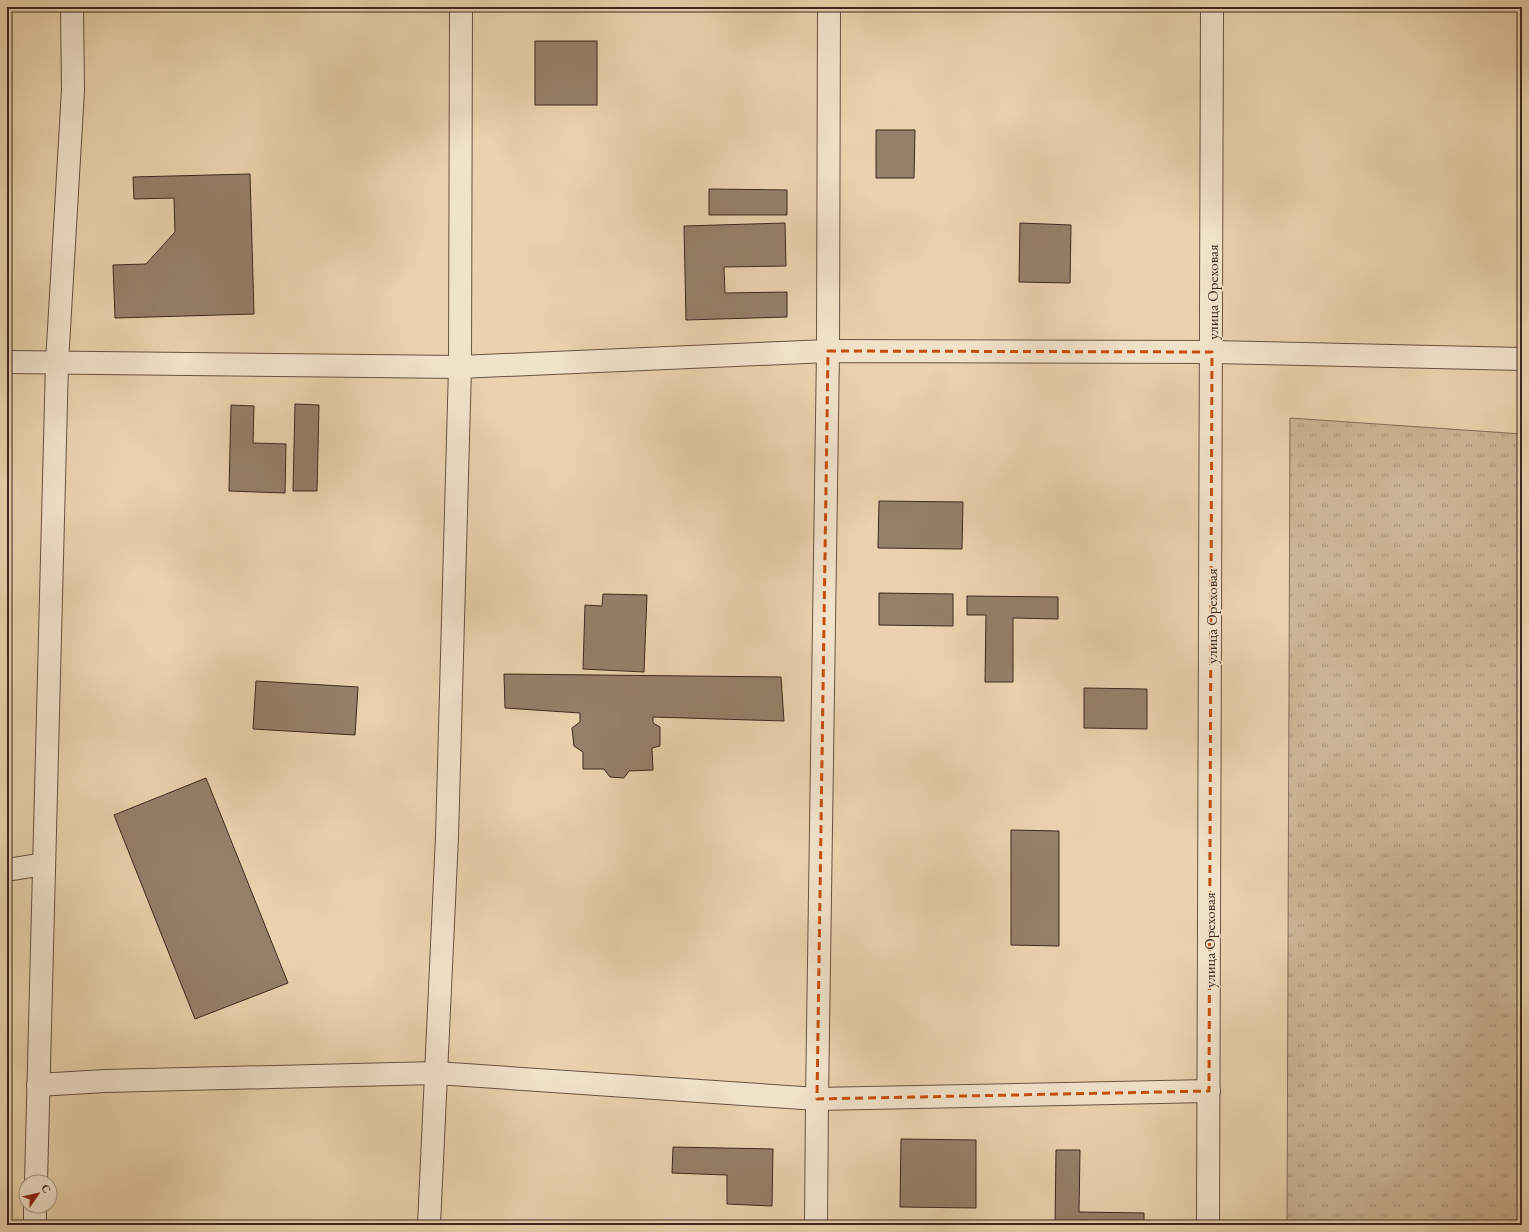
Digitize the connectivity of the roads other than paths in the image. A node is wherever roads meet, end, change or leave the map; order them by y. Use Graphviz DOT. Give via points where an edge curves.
graph roads {
  1 [pos="72,7"];
  2 [pos="461,7"];
  3 [pos="829,7"];
  4 [pos="1212,7"];
  5 [pos="828,351"];
  6 [pos="1212,352"];
  7 [pos="1522,359"];
  8 [pos="7,362"];
  9 [pos="57,363"];
  10 [pos="460,367"];
  11 [pos="44,864"];
  12 [pos="7,870"];
  13 [pos="436,1073"];
  14 [pos="38,1085"];
  15 [pos="1209,1091"];
  16 [pos="816,1099"];
  17 [pos="36,1174"];
  18 [pos="35,1214"];
  19 [pos="35,1225"];
  20 [pos="428,1225"];
  21 [pos="816,1225"];
  22 [pos="1208,1225"];
  1 -- 9 [label="street" via="73,90"];
  2 -- 10 [label="street"];
  3 -- 5 [label="street"];
  4 -- 6 [label="street, улица Ореховая"];
  5 -- 6 [label="street"];
  5 -- 10 [label="street"];
  5 -- 16 [label="street"];
  6 -- 7 [label="street"];
  6 -- 15 [label="street, улица Ореховая"];
  8 -- 9 [label="street"];
  9 -- 10 [label="street"];
  9 -- 11 [label="street"];
  10 -- 13 [label="street" via="447,838"];
  11 -- 12 [label="street"];
  11 -- 14 [label="street"];
  13 -- 14 [label="street"];
  13 -- 16 [label="street"];
  13 -- 20 [label="street"];
  14 -- 17 [label="street"];
  15 -- 16 [label="street"];
  15 -- 22 [label="street, улица Ореховая"];
  16 -- 21 [label="street"];
  18 -- 19 [label="street"];
}
